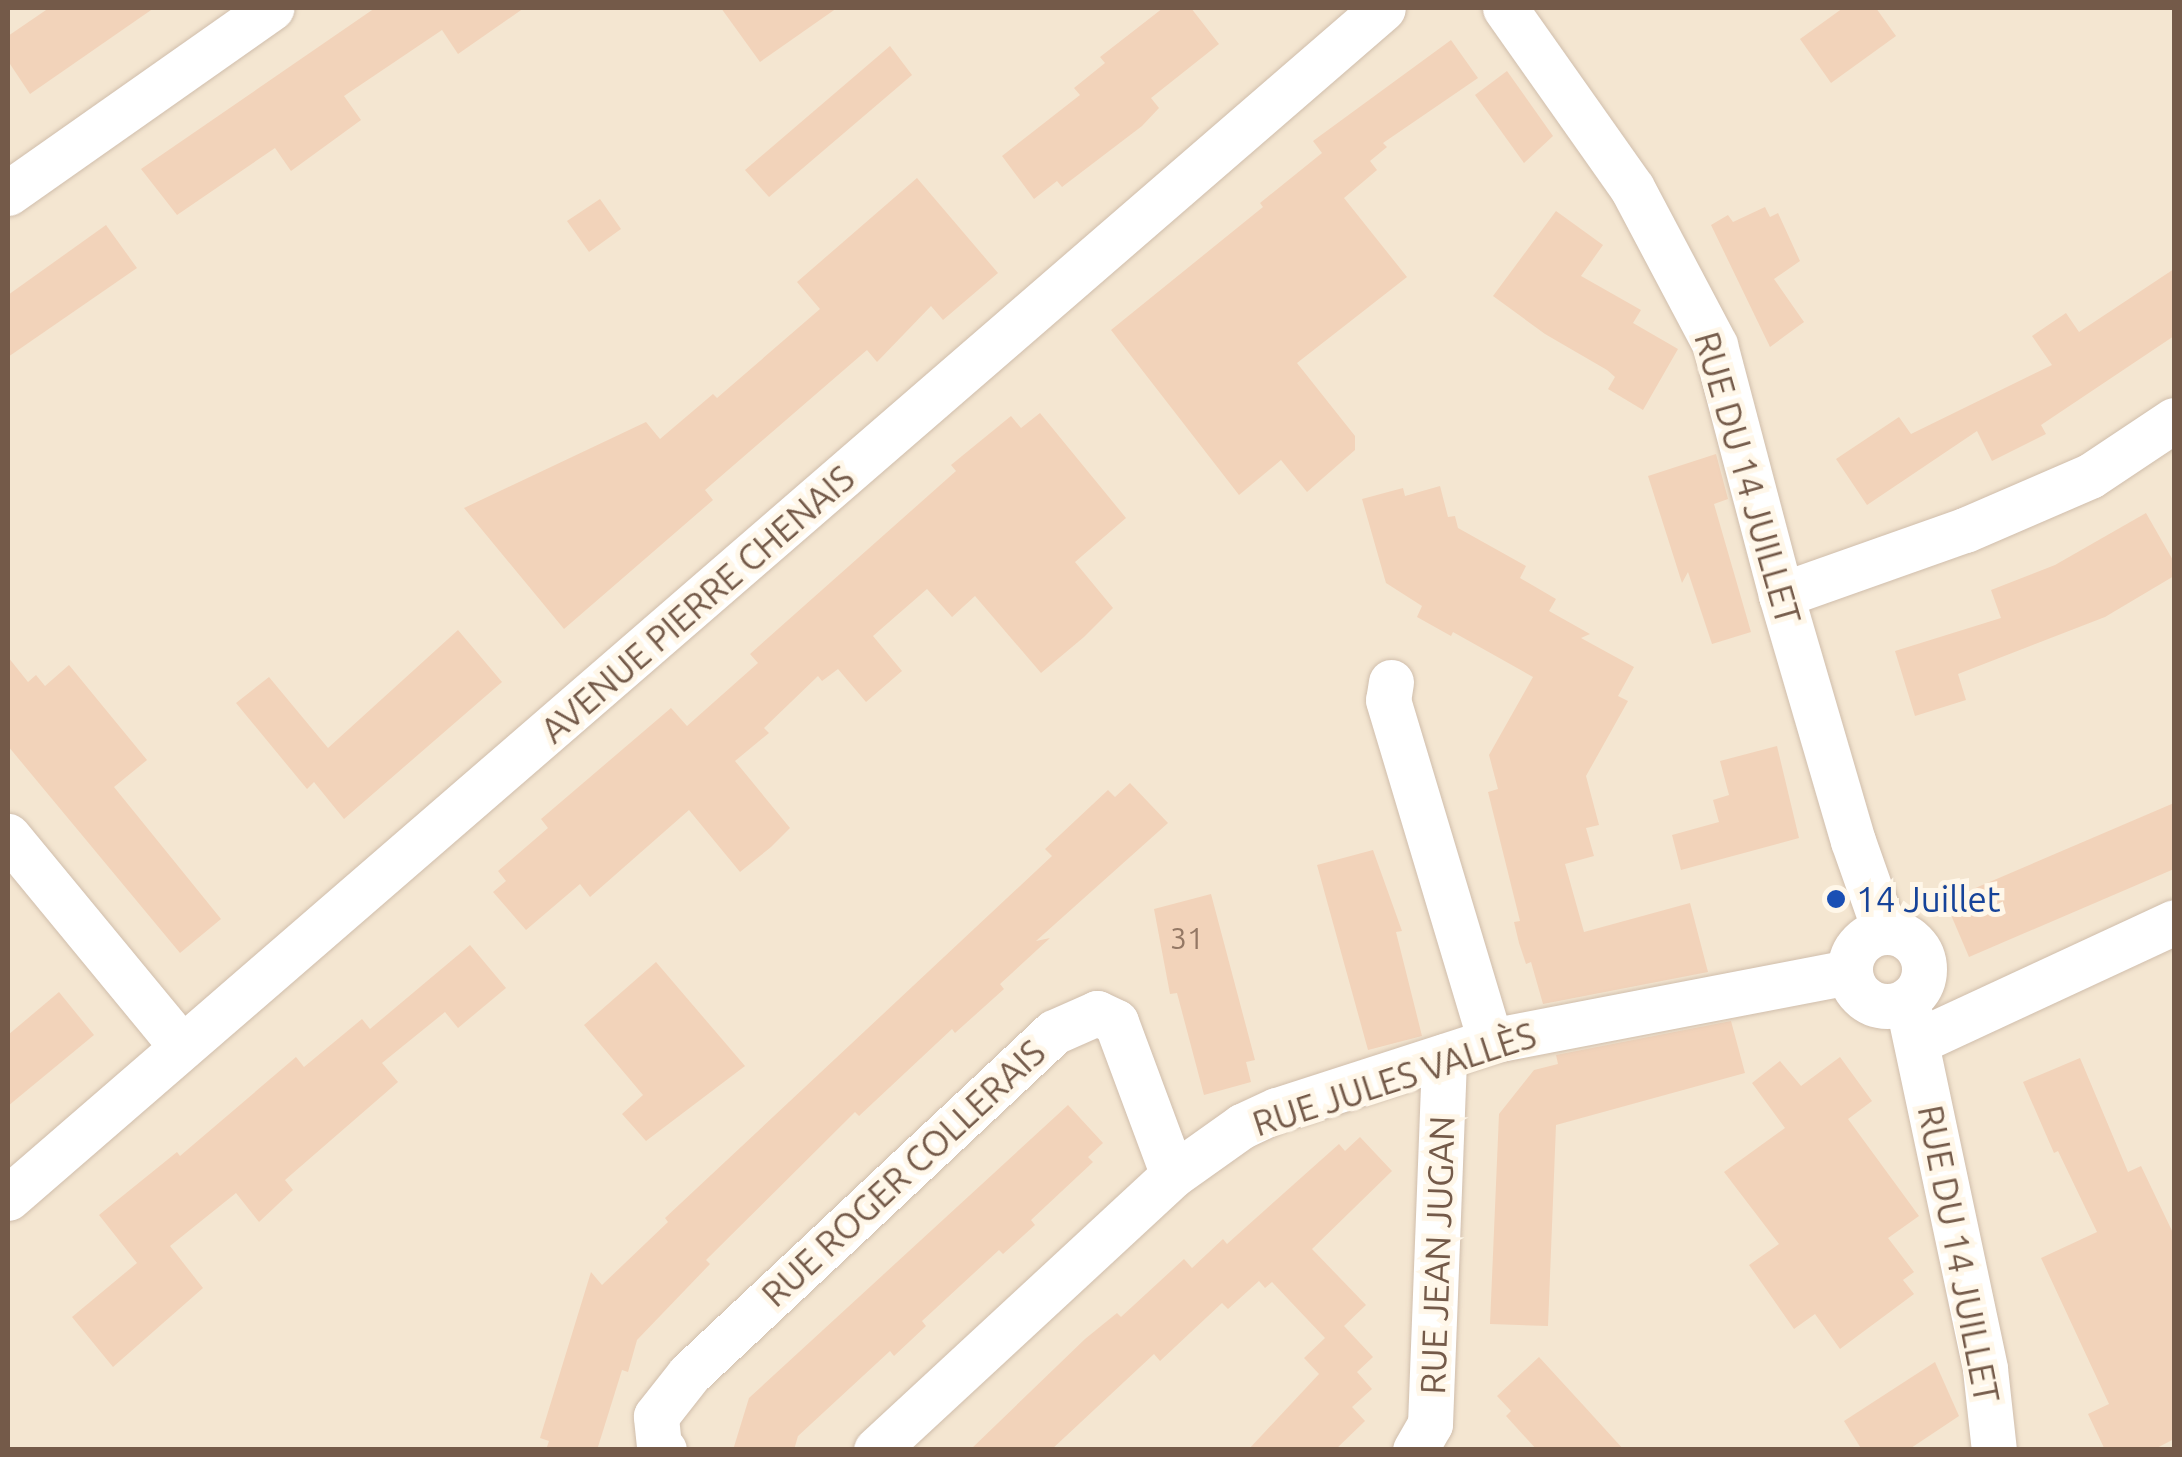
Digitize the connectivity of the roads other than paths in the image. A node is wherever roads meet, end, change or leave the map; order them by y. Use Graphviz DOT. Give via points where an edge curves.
graph roads {
  1 [pos="271,8"];
  2 [pos="1383,8"];
  3 [pos="1505,8"];
  4 [pos="8,193"];
  5 [pos="2174,420"];
  6 [pos="1782,595"];
  7 [pos="1391,682"];
  8 [pos="8,836"];
  9 [pos="2174,922"];
  10 [pos="1885,932"];
  11 [pos="1850,972"];
  12 [pos="1916,1004"];
  13 [pos="1990,1007"];
  14 [pos="1490,1041"];
  15 [pos="182,1047"];
  16 [pos="1444,1056"];
  17 [pos="1173,1175"];
  18 [pos="8,1198"];
  19 [pos="1434,1441"];
  20 [pos="660,1448"];
  21 [pos="876,1450"];
  22 [pos="1994,1450"];
  1 -- 4 [label="street"];
  2 -- 15 [label="street, AVENUE PIERRE CHENAIS"];
  3 -- 6 [label="street, RUE DU 14 JUILLET" via="1632,188 1715,345"];
  5 -- 6 [label="street" via="2090,476 1965,530"];
  6 -- 10 [label="street, RUE DU 14 JUILLET"];
  7 -- 14 [label="street" via="1388,700"];
  8 -- 15 [label="street"];
  9 -- 13 [label="street"];
  10 -- 11 [label="street" via="1854,949"];
  10 -- 12 [label="street" via="1908,938 1922,956"];
  11 -- 12 [label="street" via="1870,1002"];
  11 -- 14 [label="street, RUE JULES VALLÈS"];
  12 -- 13 [label="street"];
  12 -- 13 [label="street"];
  12 -- 22 [label="street, RUE DU 14 JUILLET" via="1985,1369"];
  14 -- 16 [label="street, RUE JULES VALLÈS"];
  15 -- 18 [label="street, AVENUE PIERRE CHENAIS"];
  16 -- 17 [label="street, RUE JULES VALLÈS" via="1277,1110"];
  16 -- 19 [label="street, RUE JEAN JUGAN"];
  17 -- 20 [label="street, RUE ROGER COLLERAIS" via="1116,1022 1097,1013 1054,1032 688,1374 656,1416"];
  17 -- 21 [label="street, RUE JULES VALLÈS"];
}
